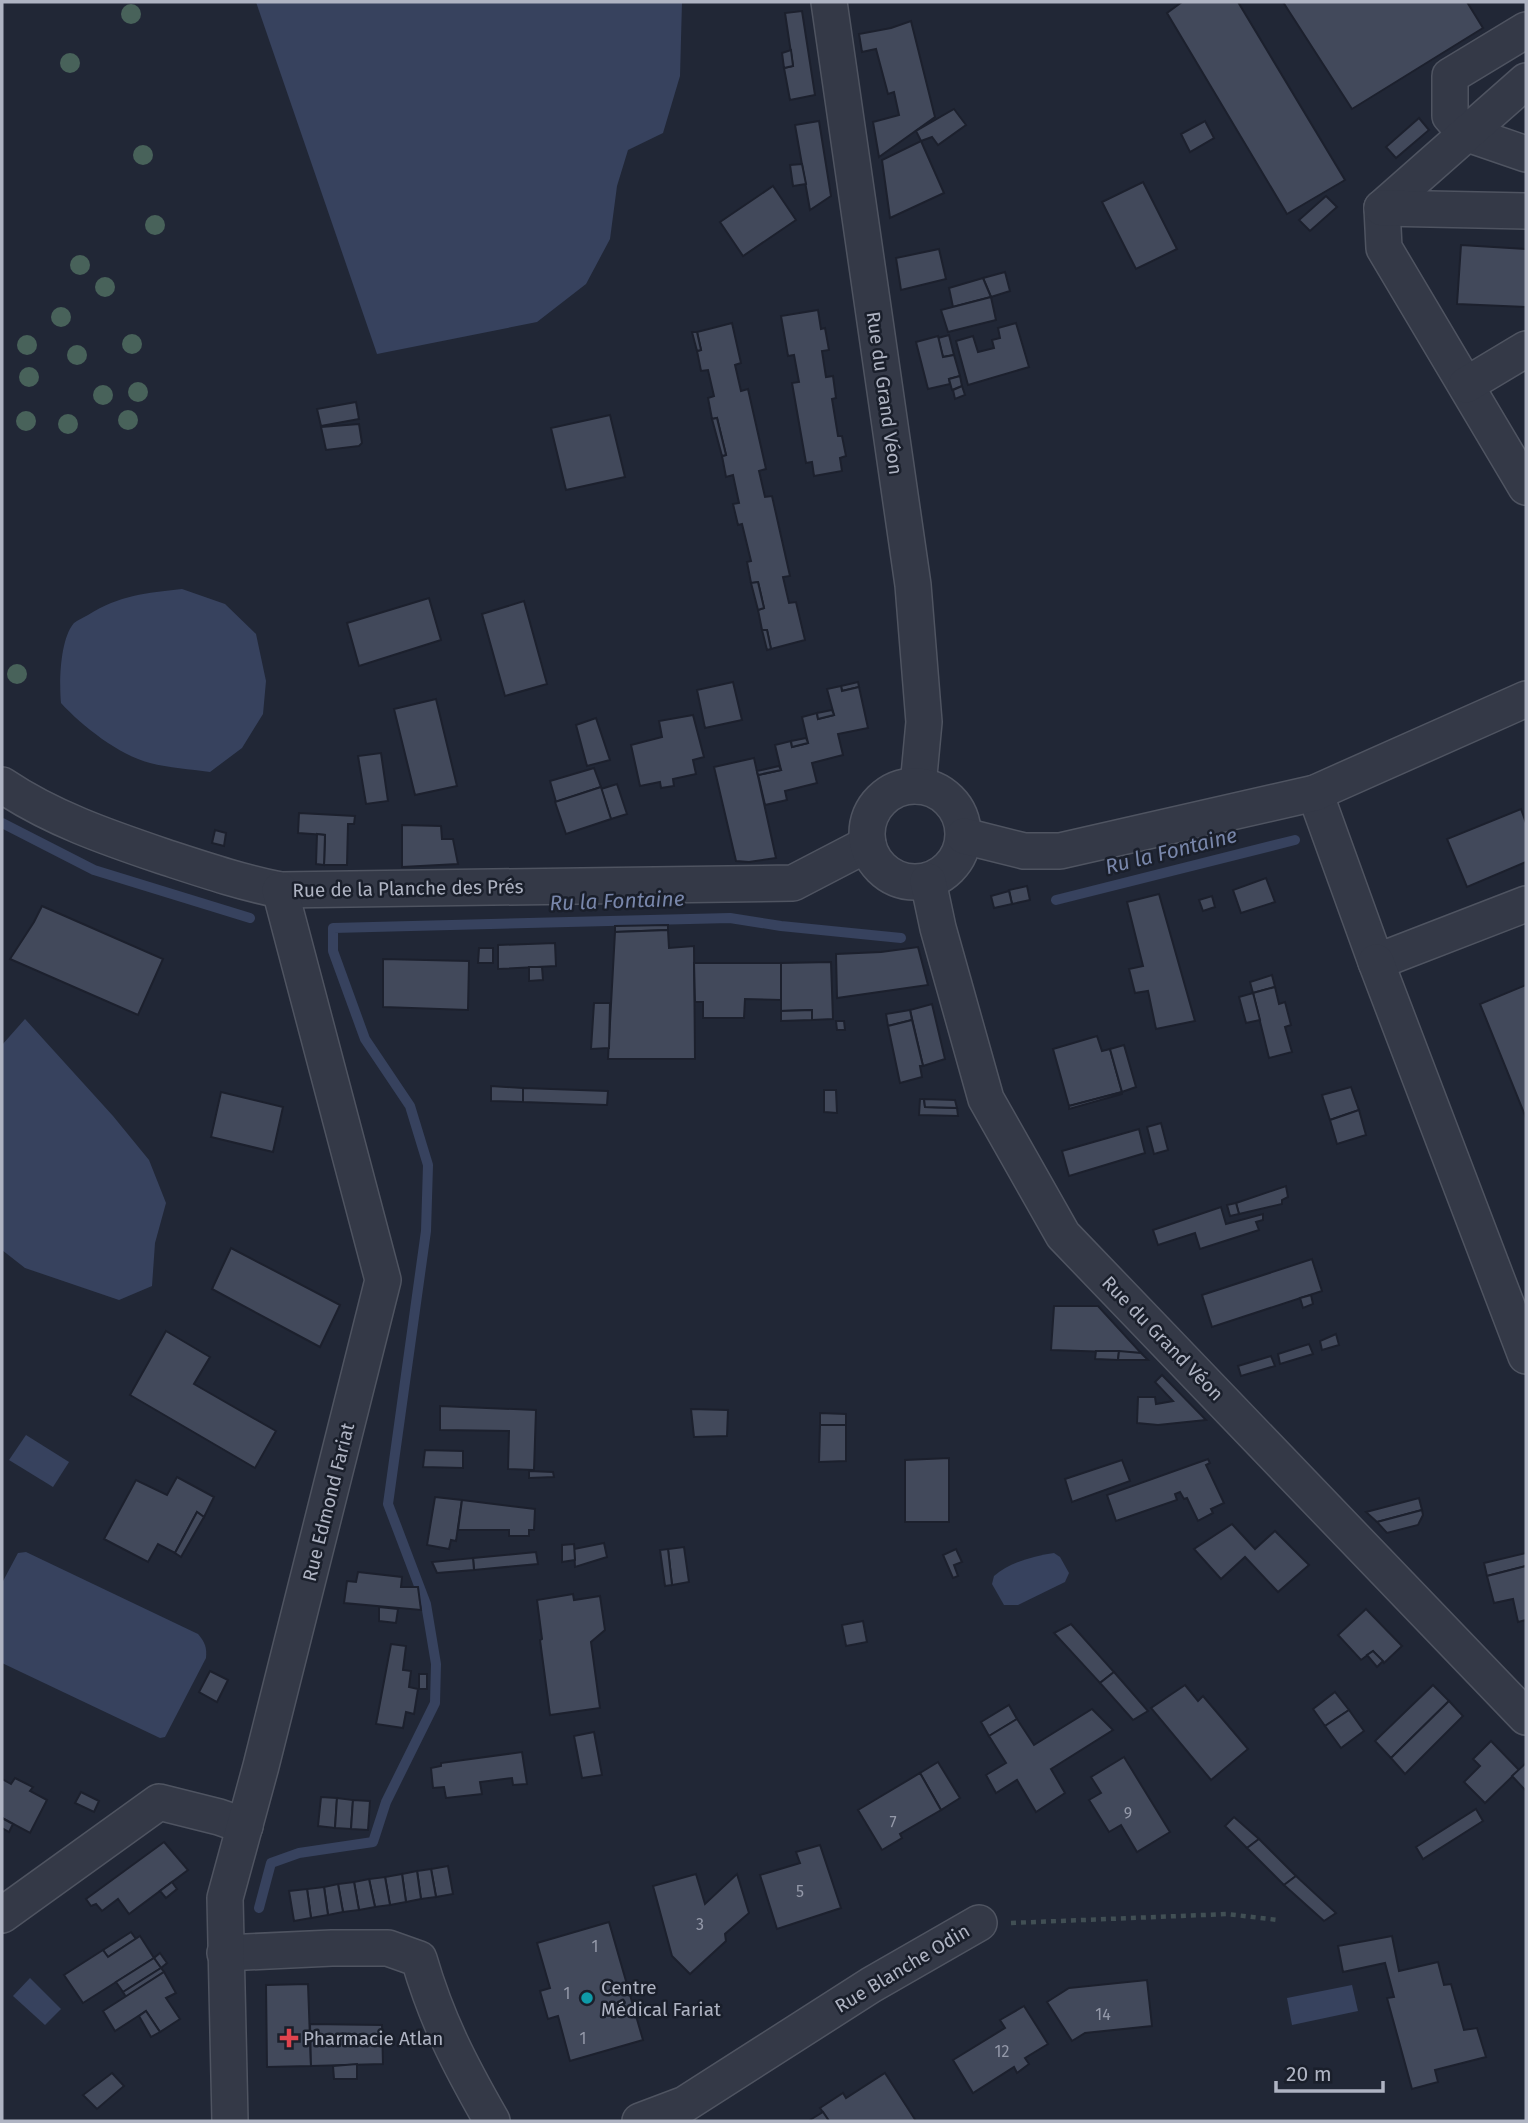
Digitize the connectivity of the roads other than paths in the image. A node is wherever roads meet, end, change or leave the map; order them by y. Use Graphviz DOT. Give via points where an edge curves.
graph roads {
  1 [pos="829,2"];
  2 [pos="1526,30"];
  3 [pos="1526,81"];
  4 [pos="1465,134"];
  5 [pos="1526,154"];
  6 [pos="1382,208"];
  7 [pos="1526,211"];
  8 [pos="1526,349"];
  9 [pos="1466,385"];
  10 [pos="1521,468"];
  11 [pos="1526,699"];
  12 [pos="2,785"];
  13 [pos="918,786"];
  14 [pos="1315,793"];
  15 [pos="964,836"];
  16 [pos="868,844"];
  17 [pos="928,881"];
  18 [pos="280,890"];
  19 [pos="1526,904"];
  20 [pos="1376,961"];
  21 [pos="1526,1356"];
  22 [pos="1526,1717"];
  23 [pos="245,1826"];
  24 [pos="7,1900"];
  25 [pos="979,1923"];
  26 [pos="225,1953"];
  27 [pos="230,2121"];
  28 [pos="492,2121"];
  29 [pos="640,2121"];
  1 -- 13 [label="street, Rue du Grand Véon" via="913,585 924,722"];
  2 -- 4 [label="street" via="1450,76 1450,116"];
  3 -- 4 [label="street"];
  4 -- 5 [label="street"];
  4 -- 6 [label="street"];
  6 -- 7 [label="street"];
  6 -- 9 [label="street" via="1384,248"];
  8 -- 9 [label="street"];
  9 -- 10 [label="street"];
  11 -- 14 [label="street"];
  12 -- 18 [label="street, Rue de la Planche des Prés" via="99,834 242,883"];
  13 -- 15 [label="street" via="933,789 951,802"];
  13 -- 16 [label="street" via="897,790 879,803 867,829"];
  14 -- 15 [label="street" via="1060,851 1024,850"];
  14 -- 20 [label="street"];
  15 -- 17 [label="street" via="953,865"];
  16 -- 17 [label="street" via="884,871 912,883"];
  16 -- 18 [label="street, Rue de la Planche des Prés" via="793,883"];
  17 -- 22 [label="street, Rue du Grand Véon" via="986,1099 1063,1235"];
  18 -- 23 [label="street, Rue Edmond Fariat" via="383,1280"];
  19 -- 20 [label="street"];
  20 -- 21 [label="street"];
  23 -- 24 [label="street" via="159,1802"];
  23 -- 26 [label="street, Rue Edmond Fariat" via="225,1898"];
  25 -- 29 [label="street, Rue Blanche Odin" via="870,1985 685,2104"];
  26 -- 27 [label="street, Rue Edmond Fariat"];
  26 -- 28 [label="street" via="388,1948 419,1959 454,2054"];
}
